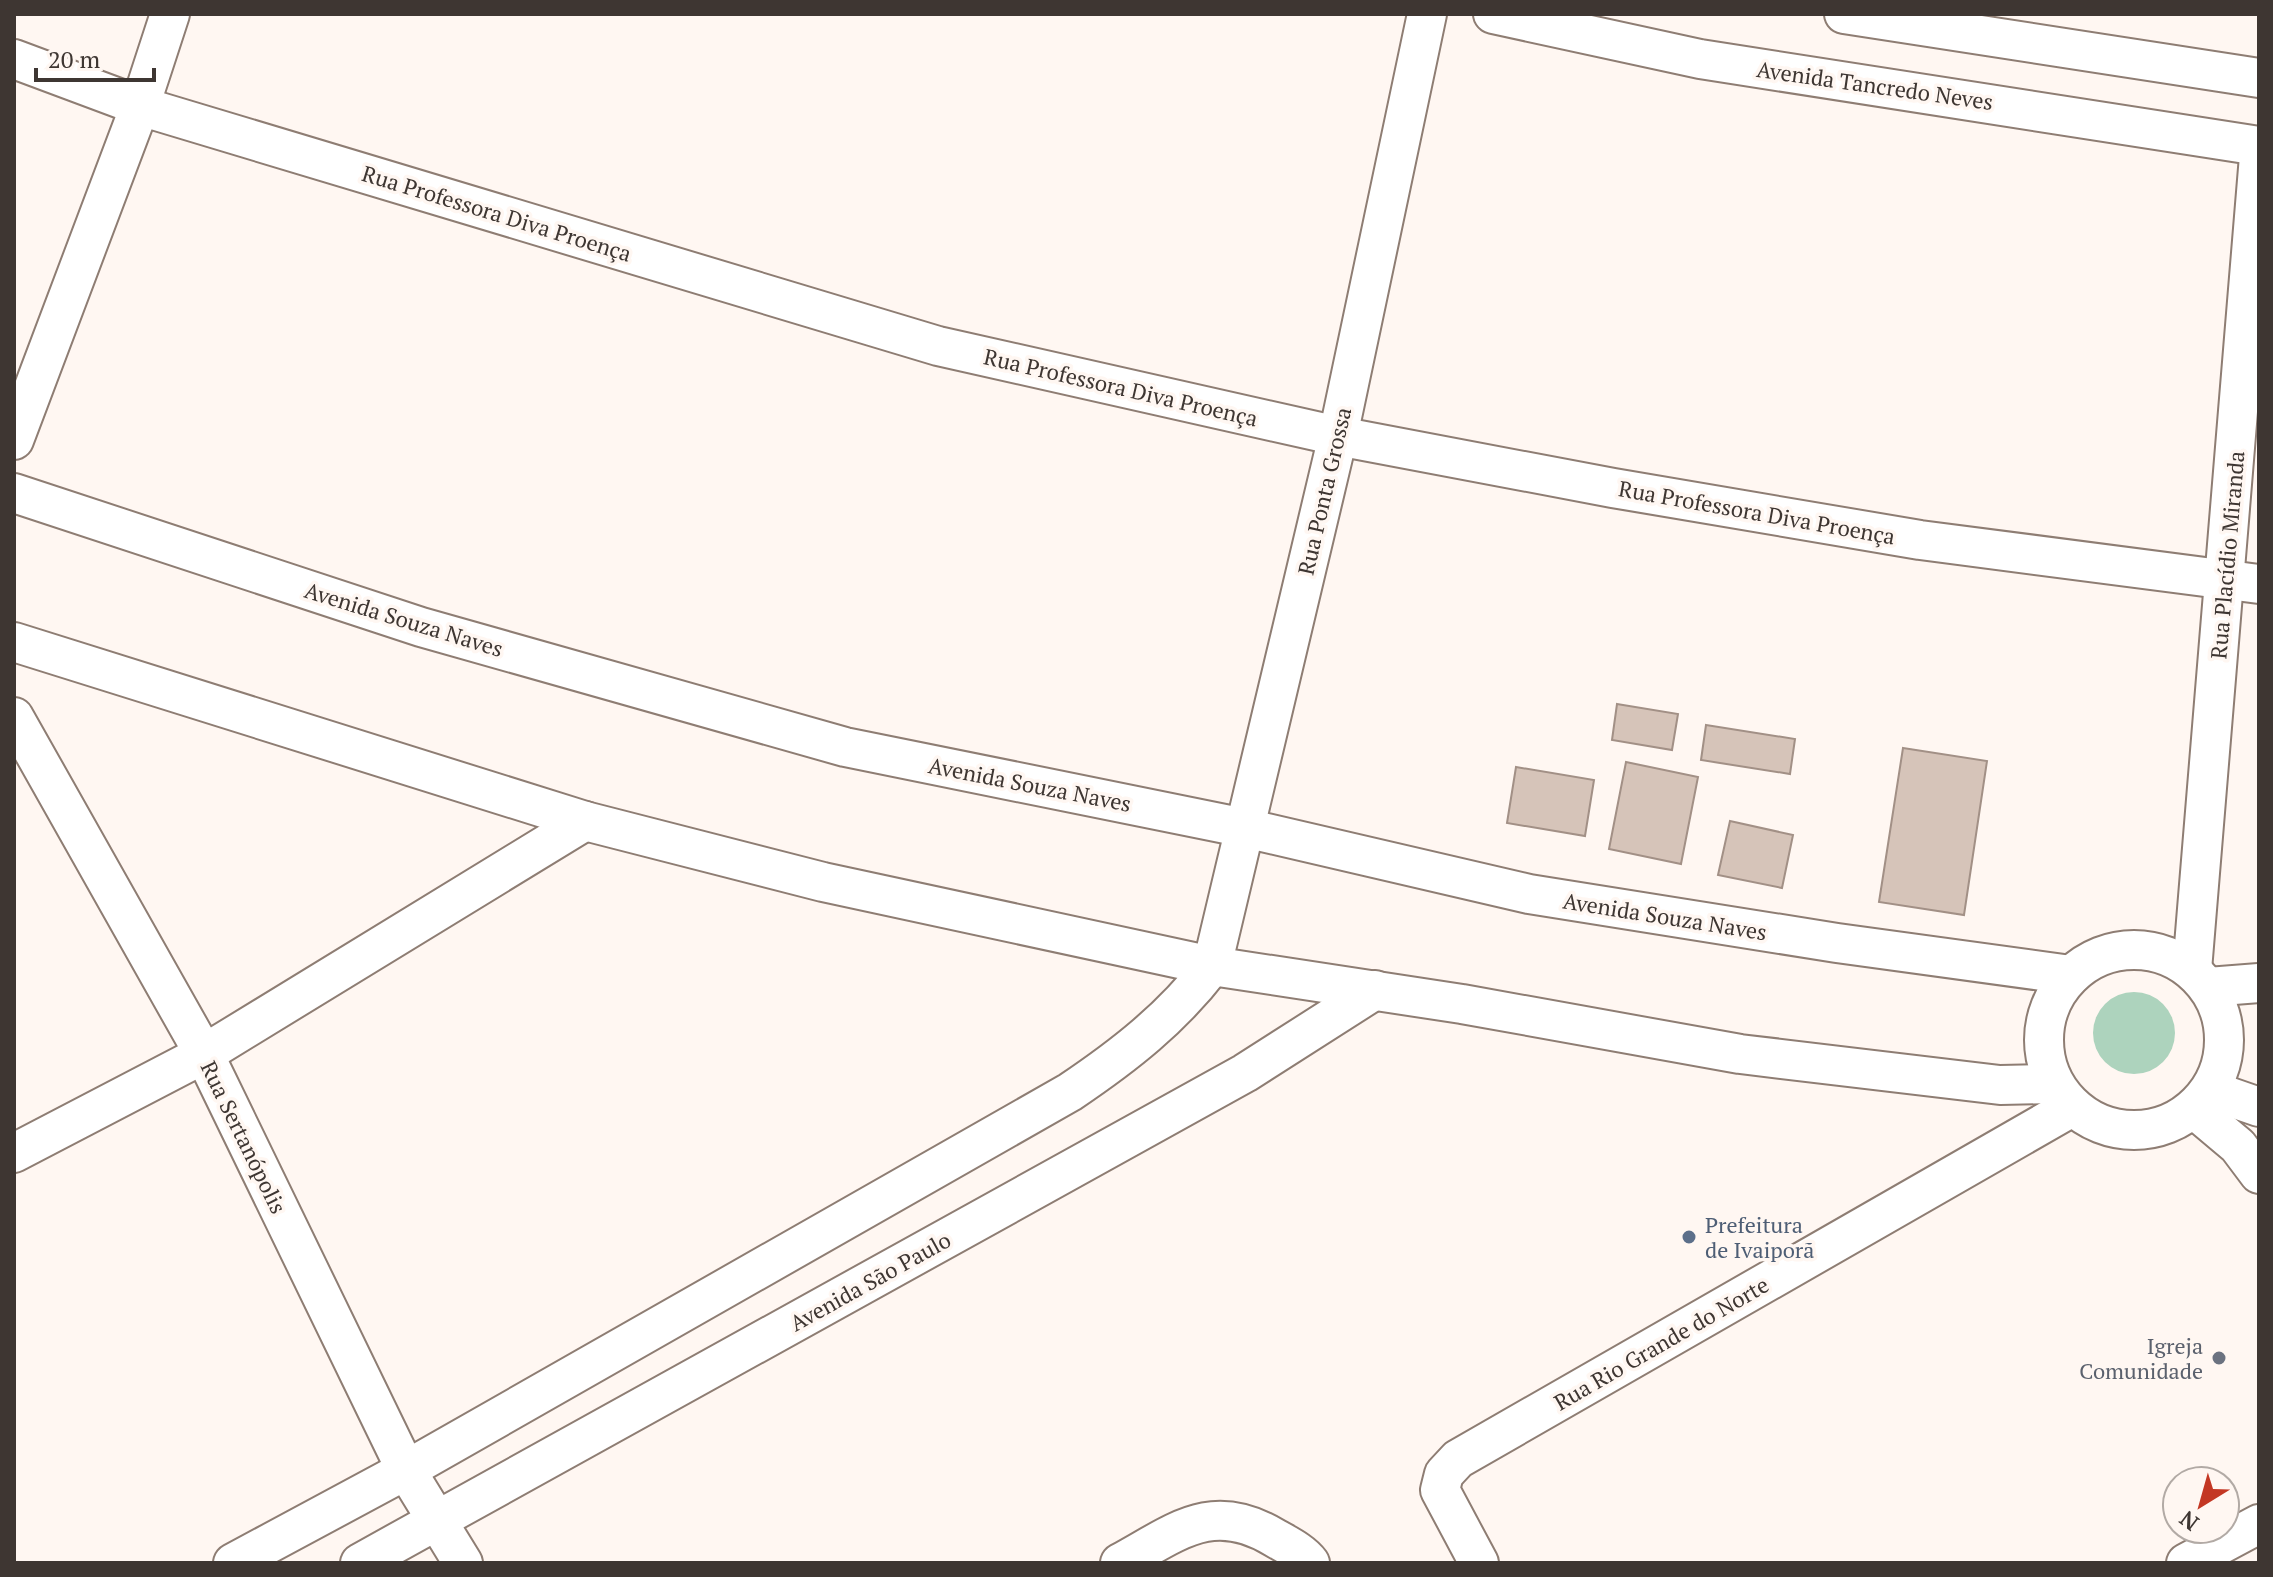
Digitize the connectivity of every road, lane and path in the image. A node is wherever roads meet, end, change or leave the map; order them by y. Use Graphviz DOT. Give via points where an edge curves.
graph roads {
  1 [pos="170,14"];
  2 [pos="1427,14"];
  3 [pos="1493,14"];
  4 [pos="1844,14"];
  5 [pos="14,59"];
  6 [pos="2259,78"];
  7 [pos="140,106"];
  8 [pos="2259,146"];
  9 [pos="2259,156"];
  10 [pos="1338,436"];
  11 [pos="14,440"];
  12 [pos="14,493"];
  13 [pos="2242,583"];
  14 [pos="14,642"];
  15 [pos="14,717"];
  16 [pos="585,821"];
  17 [pos="1245,828"];
  18 [pos="1212,966"];
  19 [pos="2198,970"];
  20 [pos="2071,975"];
  21 [pos="2259,983"];
  22 [pos="1375,990"];
  23 [pos="204,1054"];
  24 [pos="2063,1096"];
  25 [pos="2202,1099"];
  26 [pos="2259,1107"];
  27 [pos="14,1153"];
  28 [pos="2259,1174"];
  29 [pos="406,1470"];
  30 [pos="440,1520"];
  31 [pos="2259,1524"];
  32 [pos="233,1563"];
  33 [pos="360,1563"];
  34 [pos="463,1563"];
  35 [pos="1120,1563"];
  36 [pos="1310,1563"];
  37 [pos="1479,1563"];
  38 [pos="2186,1563"];
  1 -- 7 [label="street"];
  2 -- 10 [label="street, Rua Ponta Grossa"];
  3 -- 8 [label="street, Avenida Tancredo Neves" via="1700,59"];
  4 -- 6 [label="street"];
  5 -- 7 [label="street, Rua Professora Diva Proença"];
  7 -- 10 [label="street, Rua Professora Diva Proença" via="938,346"];
  7 -- 11 [label="street"];
  9 -- 13 [label="street, Rua Placídio Miranda"];
  10 -- 13 [label="street, Rua Professora Diva Proença" via="1920,540"];
  10 -- 17 [label="street, Rua Ponta Grossa"];
  12 -- 17 [label="street, Avenida Souza Naves" via="421,627 845,747"];
  13 -- 19 [label="street, Rua Placídio Miranda"];
  14 -- 16 [label="street"];
  15 -- 23 [label="street, Rua Sertanópolis"];
  16 -- 18 [label="street" via="823,882"];
  16 -- 23 [label="street"];
  17 -- 18 [label="street, Rua Ponta Grossa"];
  17 -- 20 [label="street, Avenida Souza Naves" via="1529,894"];
  18 -- 22 [label="street"];
  18 -- 29 [label="street" via="1183,1004 1128,1053 1070,1092"];
  19 -- 20 [label="street" via="2134,949 2095,958"];
  19 -- 21 [label="street"];
  19 -- 25 [label="street" via="2221,1013 2225,1044 2221,1068"];
  20 -- 24 [label="street" via="2053,998 2044,1026 2044,1056"];
  22 -- 24 [label="street" via="1740,1054"];
  22 -- 30 [label="street, Avenida São Paulo" via="1245,1073"];
  23 -- 27 [label="street"];
  23 -- 29 [label="street, Rua Sertanópolis"];
  24 -- 25 [label="street" via="2096,1124 2125,1131 2174,1122"];
  24 -- 37 [label="street, Rua Rio Grande do Norte" via="1458,1459 1444,1474 1440,1490"];
  25 -- 26 [label="street"];
  25 -- 28 [label="street"];
  29 -- 30 [label="street, Rua Sertanópolis"];
  29 -- 32 [label="street"];
  30 -- 33 [label="street, Avenida São Paulo"];
  30 -- 34 [label="street, Rua Sertanópolis"];
  31 -- 38 [label="street"];
  35 -- 36 [label="street" via="1200,1520 1232,1519 1261,1529"];
}
